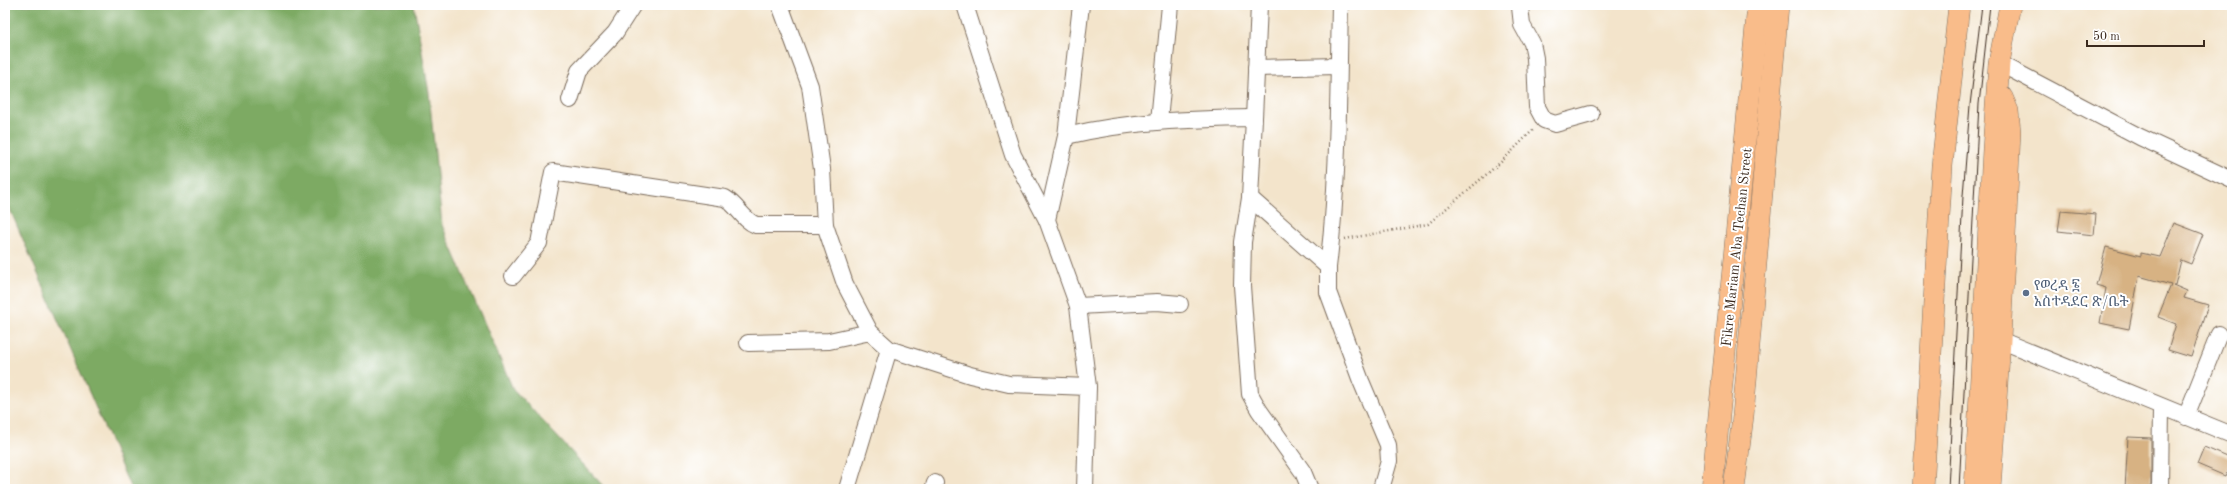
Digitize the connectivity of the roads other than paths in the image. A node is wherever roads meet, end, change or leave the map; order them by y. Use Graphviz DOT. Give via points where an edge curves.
graph roads {
  1 [pos="633,5"];
  2 [pos="780,5"];
  3 [pos="965,5"];
  4 [pos="1080,5"];
  5 [pos="1170,5"];
  6 [pos="1259,5"];
  7 [pos="1340,5"];
  8 [pos="1758,5"];
  9 [pos="1778,5"];
  10 [pos="2010,5"];
  11 [pos="1518,6"];
  12 [pos="1958,6"];
  13 [pos="1999,63"];
  14 [pos="1338,66"];
  15 [pos="1256,68"];
  16 [pos="1998,86"];
  17 [pos="570,100"];
  18 [pos="1591,114"];
  19 [pos="1254,118"];
  20 [pos="1159,121"];
  21 [pos="1066,136"];
  22 [pos="2232,180"];
  23 [pos="1250,198"];
  24 [pos="1047,220"];
  25 [pos="825,225"];
  26 [pos="1328,267"];
  27 [pos="513,276"];
  28 [pos="1180,304"];
  29 [pos="1078,306"];
  30 [pos="1728,325"];
  31 [pos="1751,327"];
  32 [pos="870,332"];
  33 [pos="2219,334"];
  34 [pos="2000,340"];
  35 [pos="748,343"];
  36 [pos="889,349"];
  37 [pos="1088,387"];
  38 [pos="2161,407"];
  39 [pos="2186,417"];
  40 [pos="2232,434"];
  41 [pos="847,489"];
  42 [pos="1085,489"];
  43 [pos="1310,489"];
  44 [pos="1381,489"];
  45 [pos="1712,489"];
  46 [pos="1734,489"];
  47 [pos="1923,489"];
  48 [pos="1975,489"];
  49 [pos="1990,489"];
  50 [pos="2160,489"];
  1 -- 17 [label="street" via="615,33 578,71"];
  2 -- 25 [label="street" via="810,86 822,169"];
  3 -- 24 [label="street" via="1013,155"];
  4 -- 21 [label="street"];
  5 -- 20 [label="street"];
  6 -- 15 [label="street"];
  7 -- 14 [label="street"];
  8 -- 30 [label="main road, Fikre Mariam Aba Techan Street"];
  9 -- 31 [label="main road, Fikre Mariam Aba Techan Street"];
  10 -- 13 [label="main road"];
  11 -- 18 [label="street" via="1522,25 1532,43 1537,107 1544,120 1555,124"];
  12 -- 47 [label="main road" via="1942,166"];
  13 -- 16 [label="main road"];
  13 -- 22 [label="street" via="2140,137"];
  14 -- 15 [label="street"];
  14 -- 26 [label="street" via="1338,138"];
  15 -- 19 [label="street"];
  16 -- 34 [label="main road" via="2008,111 2010,132"];
  16 -- 48 [label="main road"];
  19 -- 20 [label="street"];
  19 -- 23 [label="street"];
  20 -- 21 [label="street" via="1090,130"];
  21 -- 24 [label="street"];
  23 -- 26 [label="street"];
  23 -- 43 [label="street" via="1242,242 1242,279 1250,394 1303,472"];
  24 -- 29 [label="street"];
  25 -- 27 [label="street" via="756,225 748,222 735,204 725,198 553,172 539,243"];
  25 -- 32 [label="street" via="845,284"];
  26 -- 44 [label="street" via="1328,292 1388,445 1389,461"];
  28 -- 29 [label="street" via="1150,302"];
  29 -- 37 [label="street"];
  30 -- 31 [label="main road"];
  30 -- 45 [label="main road, Fikre Mariam Aba Techan Street"];
  31 -- 46 [label="main road, Fikre Mariam Aba Techan Street"];
  32 -- 35 [label="street" via="829,341"];
  32 -- 36 [label="street"];
  33 -- 39 [label="street"];
  34 -- 38 [label="street"];
  34 -- 49 [label="main road"];
  36 -- 37 [label="street" via="1009,384"];
  36 -- 41 [label="street"];
  37 -- 42 [label="street"];
  38 -- 39 [label="street"];
  38 -- 50 [label="street"];
  39 -- 40 [label="street"];
}
